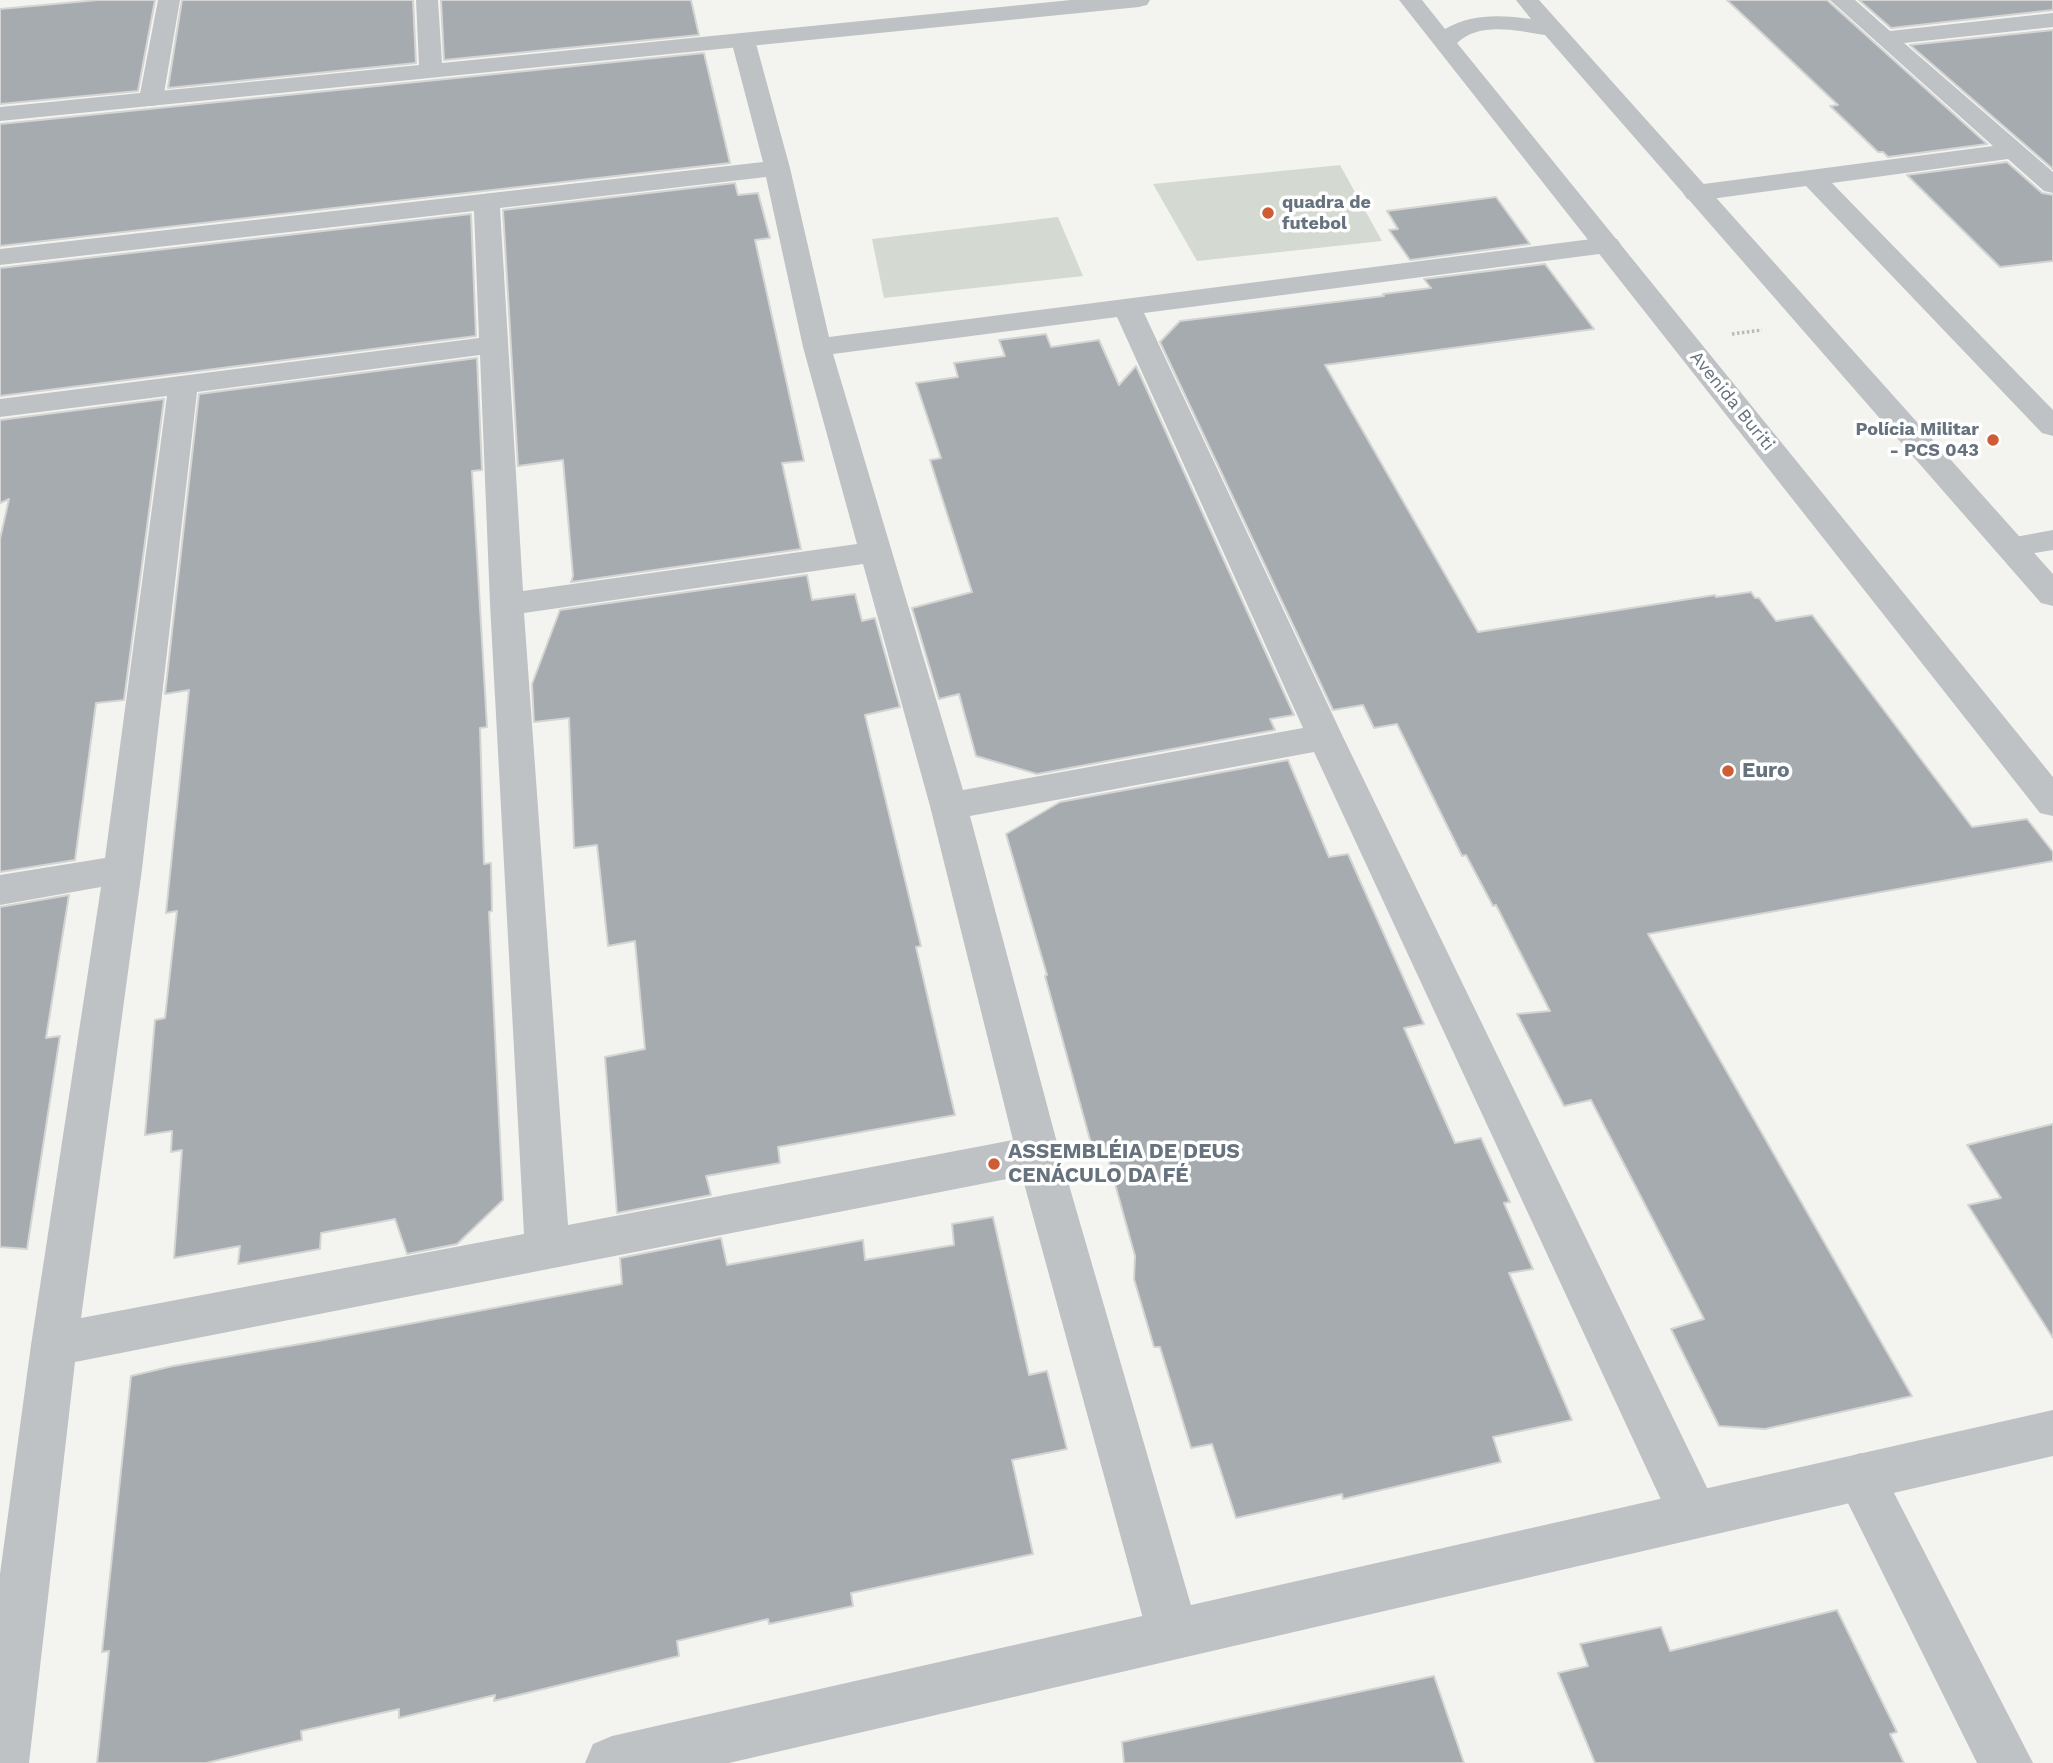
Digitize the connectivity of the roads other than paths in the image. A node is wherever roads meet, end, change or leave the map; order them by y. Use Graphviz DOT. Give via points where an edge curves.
graph roads {
  1 [pos="169,0"];
  2 [pos="427,0"];
  3 [pos="1139,0"];
  4 [pos="1410,0"];
  5 [pos="1527,0"];
  6 [pos="1841,0"];
  7 [pos="2053,20"];
  8 [pos="1552,29"];
  9 [pos="1886,38"];
  10 [pos="743,40"];
  11 [pos="1445,42"];
  12 [pos="431,71"];
  13 [pos="151,99"];
  14 [pos="0,114"];
  15 [pos="2014,151"];
  16 [pos="777,169"];
  17 [pos="1813,178"];
  18 [pos="2053,185"];
  19 [pos="1696,193"];
  20 [pos="487,202"];
  21 [pos="1607,245"];
  22 [pos="0,257"];
  23 [pos="1128,308"];
  24 [pos="493,345"];
  25 [pos="817,347"];
  26 [pos="183,384"];
  27 [pos="0,408"];
  28 [pos="2053,427"];
  29 [pos="2053,540"];
  30 [pos="2010,547"];
  31 [pos="876,552"];
  32 [pos="2053,595"];
  33 [pos="507,604"];
  34 [pos="1325,737"];
  35 [pos="2053,803"];
  36 [pos="949,806"];
  37 [pos="123,869"];
  38 [pos="0,890"];
  39 [pos="1038,1154"];
  40 [pos="547,1248"];
  41 [pos="54,1345"];
  42 [pos="2053,1433"];
  43 [pos="1860,1477"];
  44 [pos="1693,1515"];
  45 [pos="1173,1633"];
  46 [pos="667,1757"];
  47 [pos="2,1763"];
  48 [pos="612,1763"];
  49 [pos="2006,1763"];
  1 -- 13 [label="street"];
  2 -- 12 [label="street"];
  3 -- 10 [label="street"];
  4 -- 11 [label="street, Avenida Buriti"];
  5 -- 8 [label="street"];
  6 -- 9 [label="street"];
  7 -- 9 [label="street"];
  8 -- 11 [label="street" via="1478,25 1452,33"];
  8 -- 19 [label="street"];
  9 -- 15 [label="street"];
  10 -- 12 [label="street"];
  10 -- 16 [label="street"];
  11 -- 21 [label="street, Avenida Buriti"];
  12 -- 13 [label="street"];
  13 -- 14 [label="street"];
  15 -- 17 [label="street"];
  15 -- 18 [label="street"];
  16 -- 20 [label="street"];
  16 -- 25 [label="street"];
  17 -- 19 [label="street"];
  17 -- 28 [label="street"];
  19 -- 30 [label="street"];
  20 -- 22 [label="street"];
  20 -- 24 [label="street"];
  21 -- 23 [label="street"];
  21 -- 35 [label="street, Avenida Buriti"];
  23 -- 25 [label="street"];
  23 -- 34 [label="street"];
  24 -- 26 [label="street"];
  24 -- 33 [label="street"];
  25 -- 31 [label="street"];
  26 -- 27 [label="street"];
  26 -- 37 [label="street"];
  29 -- 30 [label="street"];
  30 -- 32 [label="street"];
  31 -- 33 [label="street"];
  31 -- 36 [label="street"];
  33 -- 40 [label="street"];
  34 -- 36 [label="street"];
  34 -- 44 [label="street"];
  36 -- 39 [label="street"];
  37 -- 38 [label="street"];
  37 -- 41 [label="street"];
  39 -- 40 [label="street"];
  39 -- 45 [label="street"];
  40 -- 41 [label="street"];
  41 -- 47 [label="street"];
  42 -- 43 [label="street"];
  43 -- 44 [label="street"];
  43 -- 49 [label="street"];
  44 -- 45 [label="street"];
  45 -- 46 [label="street"];
  46 -- 48 [label="street"];
}
